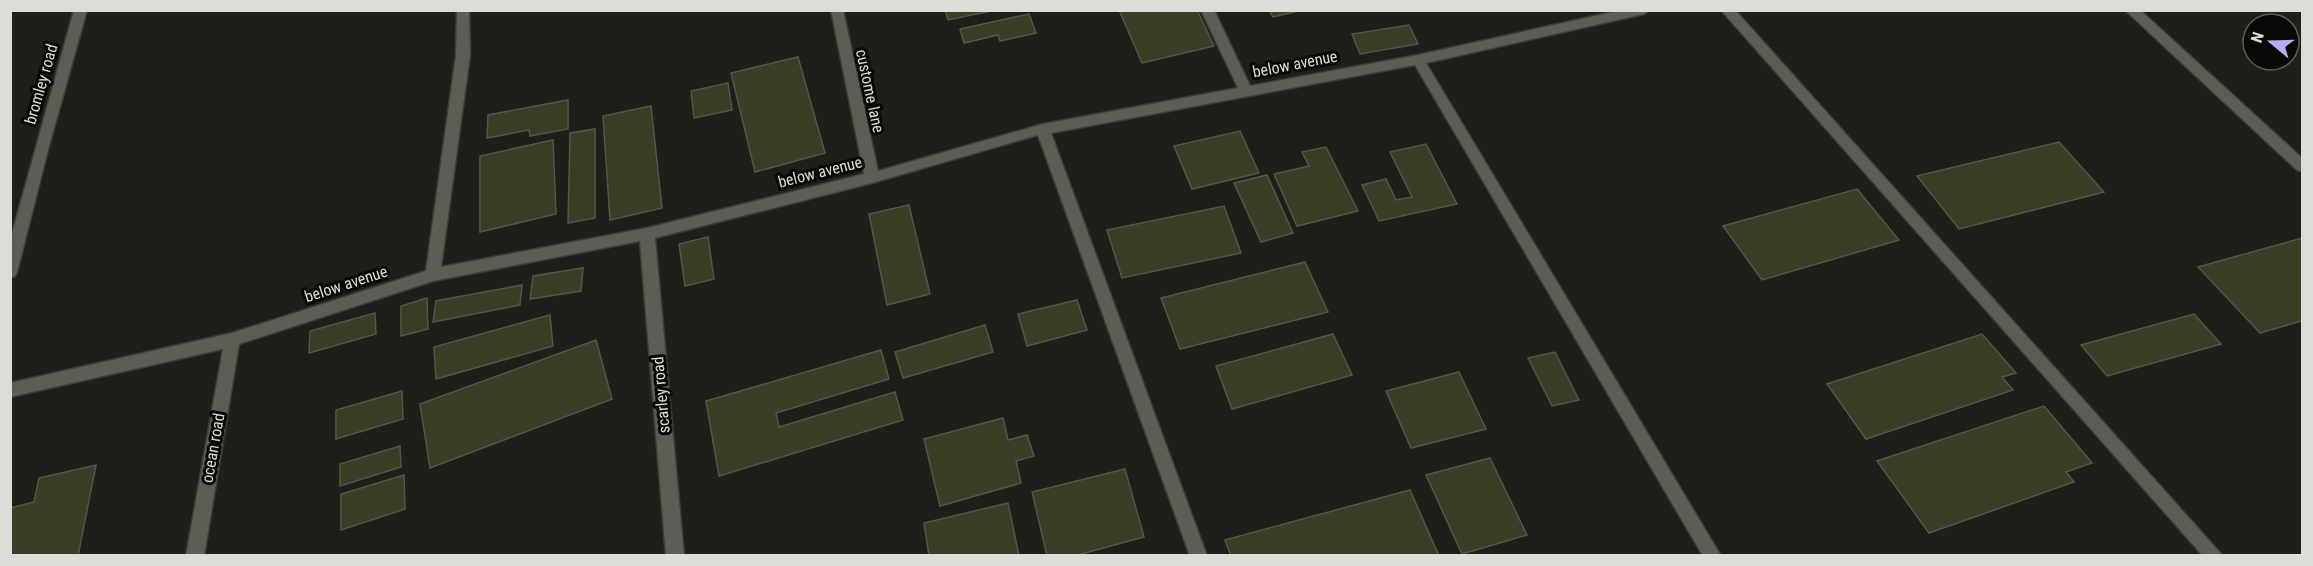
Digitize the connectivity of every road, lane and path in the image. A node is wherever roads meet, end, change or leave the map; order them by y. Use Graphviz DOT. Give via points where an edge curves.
graph roads {
  1 [pos="81,10"];
  2 [pos="463,10"];
  3 [pos="837,10"];
  4 [pos="1207,10"];
  5 [pos="1644,10"];
  6 [pos="1727,10"];
  7 [pos="2131,10"];
  8 [pos="1606,14"];
  9 [pos="1418,60"];
  10 [pos="1246,92"];
  11 [pos="1043,129"];
  12 [pos="2302,166"];
  13 [pos="872,178"];
  14 [pos="647,234"];
  15 [pos="10,272"];
  16 [pos="433,275"];
  17 [pos="232,340"];
  18 [pos="10,390"];
  19 [pos="195,555"];
  20 [pos="675,555"];
  21 [pos="1199,555"];
  22 [pos="1713,555"];
  23 [pos="2215,555"];
  1 -- 15 [label="street, bromley road"];
  2 -- 16 [label="street" via="463,55"];
  3 -- 13 [label="street, custome lane"];
  4 -- 10 [label="street"];
  5 -- 8 [label="street, below avenue"];
  6 -- 23 [label="street"];
  7 -- 12 [label="street"];
  8 -- 9 [label="street, below avenue"];
  9 -- 10 [label="street, below avenue"];
  9 -- 22 [label="street"];
  10 -- 11 [label="street, below avenue"];
  11 -- 13 [label="street, below avenue"];
  11 -- 21 [label="street"];
  13 -- 14 [label="street, below avenue"];
  14 -- 16 [label="street, below avenue"];
  14 -- 20 [label="street, scarley road"];
  16 -- 17 [label="street, below avenue"];
  17 -- 18 [label="street, below avenue"];
  17 -- 19 [label="street, ocean road"];
}
